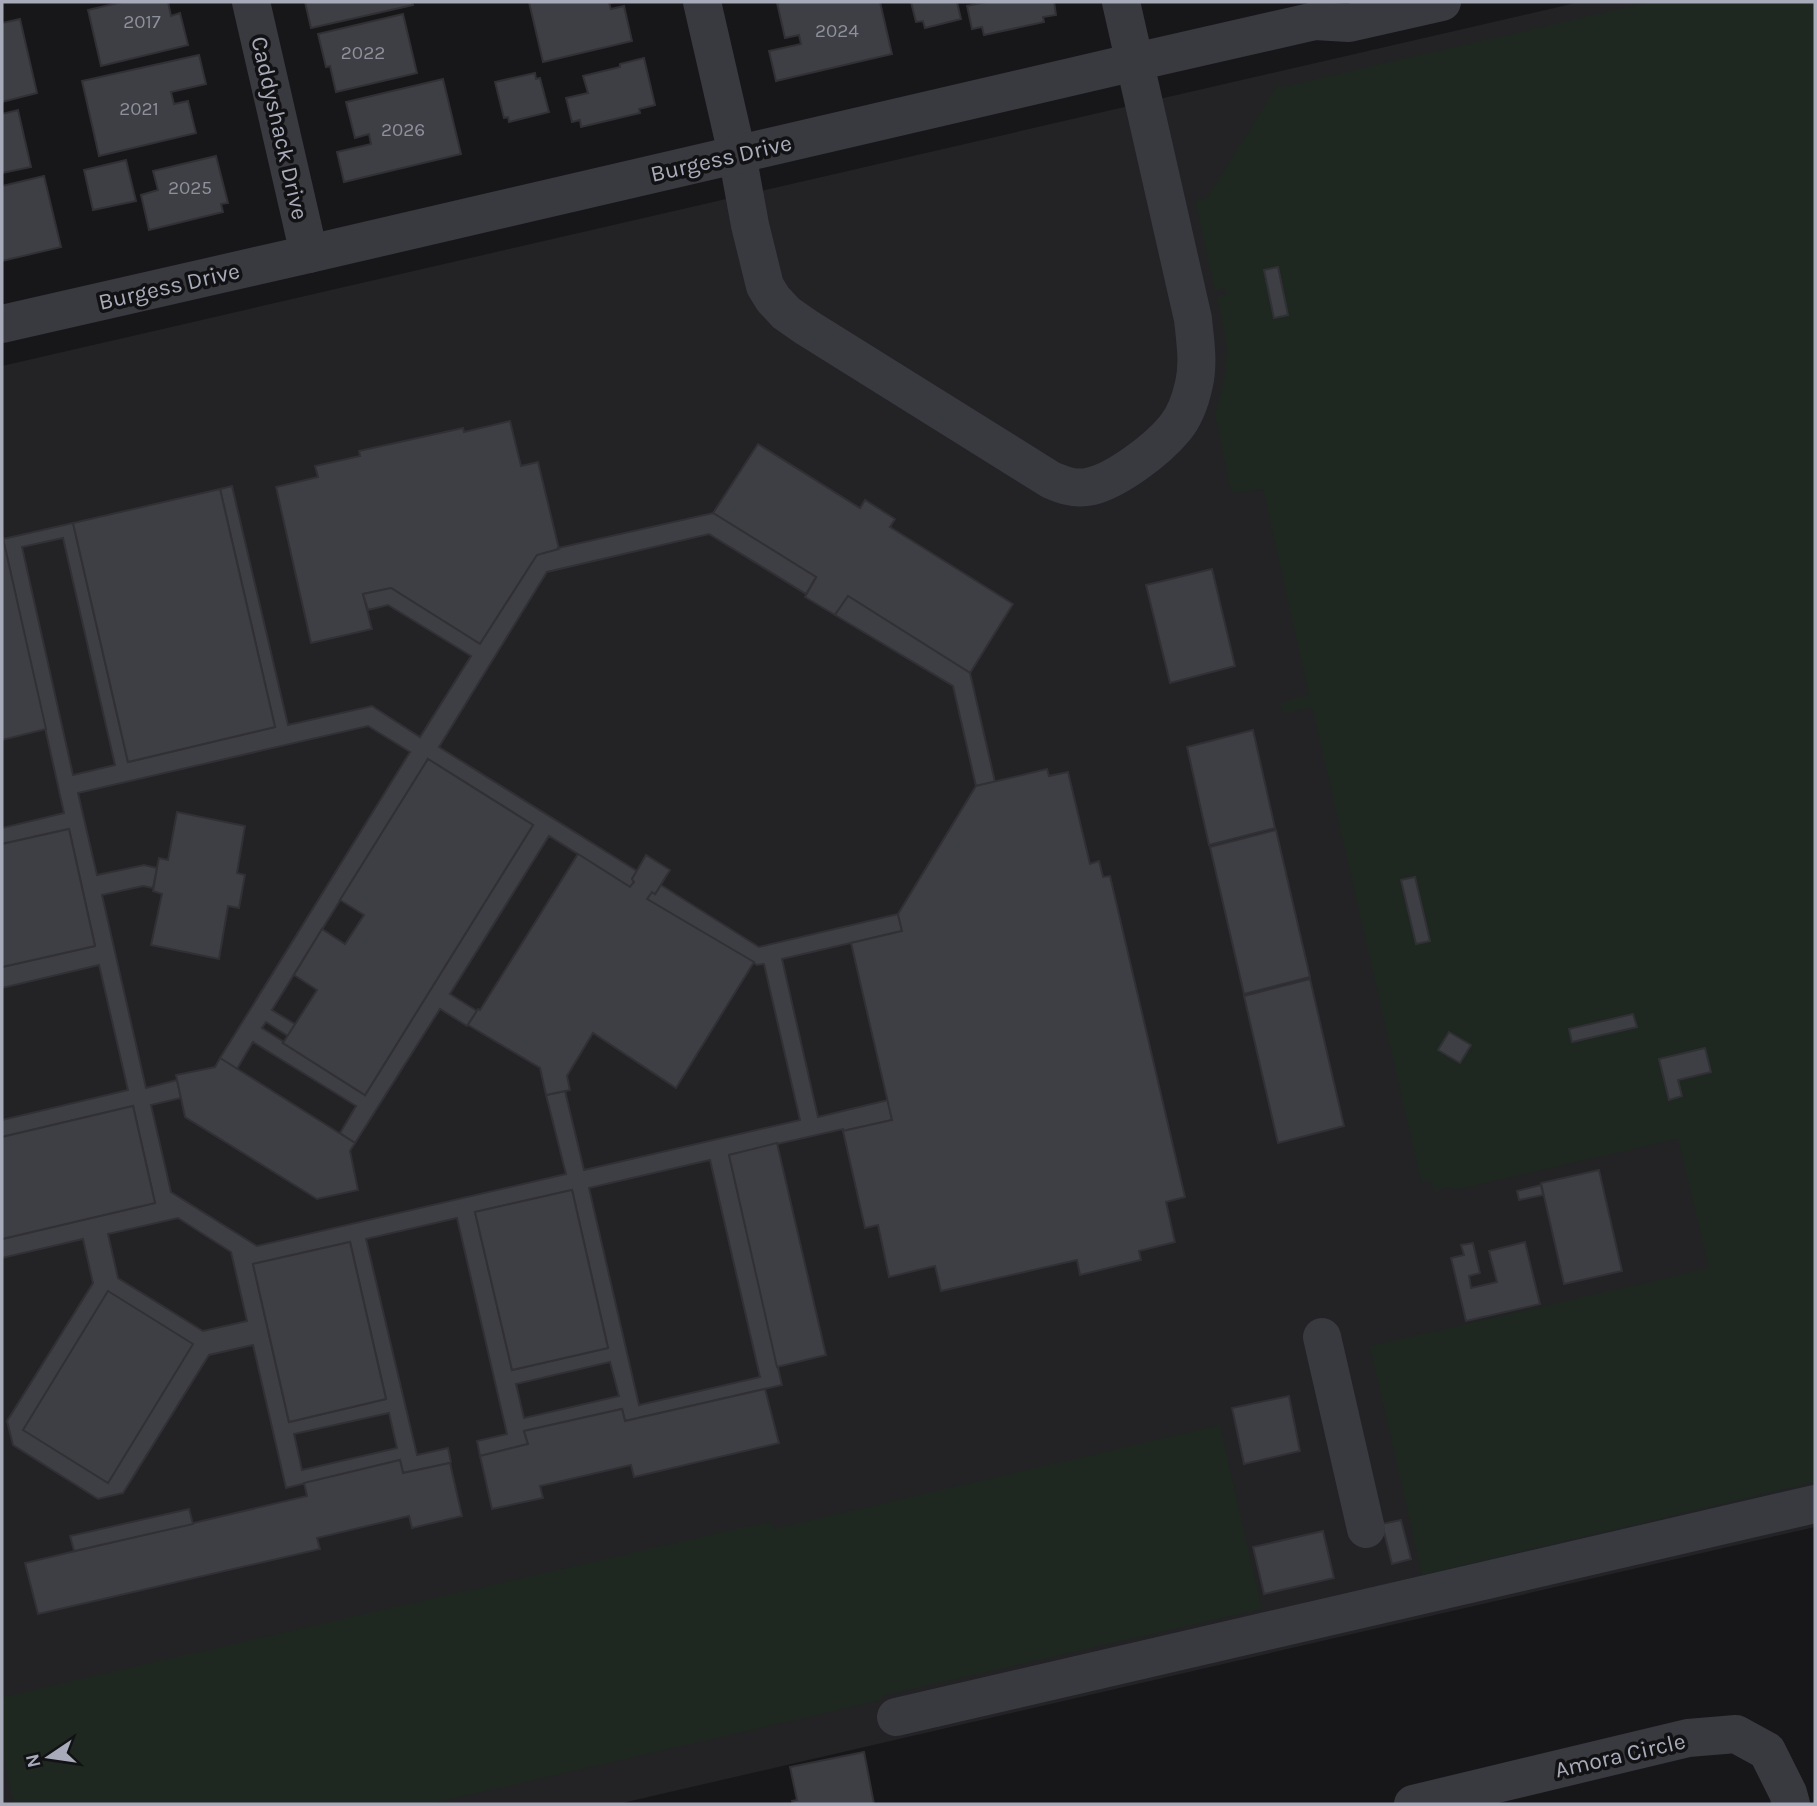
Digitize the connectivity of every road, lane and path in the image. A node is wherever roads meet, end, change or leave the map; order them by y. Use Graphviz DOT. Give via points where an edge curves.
graph roads {
  1 [pos="251,2"];
  2 [pos="702,2"];
  3 [pos="1121,2"];
  4 [pos="1441,2"];
  5 [pos="1135,62"];
  6 [pos="737,154"];
  7 [pos="309,254"];
  8 [pos="2,324"];
  9 [pos="1322,1337"];
  10 [pos="1815,1504"];
  11 [pos="1366,1529"];
  12 [pos="896,1717"];
  13 [pos="1428,1803"];
  14 [pos="1791,1804"];
  1 -- 7 [label="street, Caddyshack Drive"];
  2 -- 6 [label="street"];
  3 -- 5 [label="street"];
  4 -- 5 [label="street, Burgess Drive" via="1349,23 1315,21"];
  5 -- 6 [label="street, Burgess Drive"];
  5 -- 6 [label="street" via="1193,319 1195,382 1177,427 1120,475 1084,488 1051,480 786,313 765,286"];
  6 -- 7 [label="street, Burgess Drive"];
  7 -- 8 [label="street, Burgess Drive"];
  9 -- 11 [label="street"];
  10 -- 12 [label="street"];
  13 -- 14 [label="street, Amora Circle" via="1688,1738 1736,1734 1767,1751"];
}
